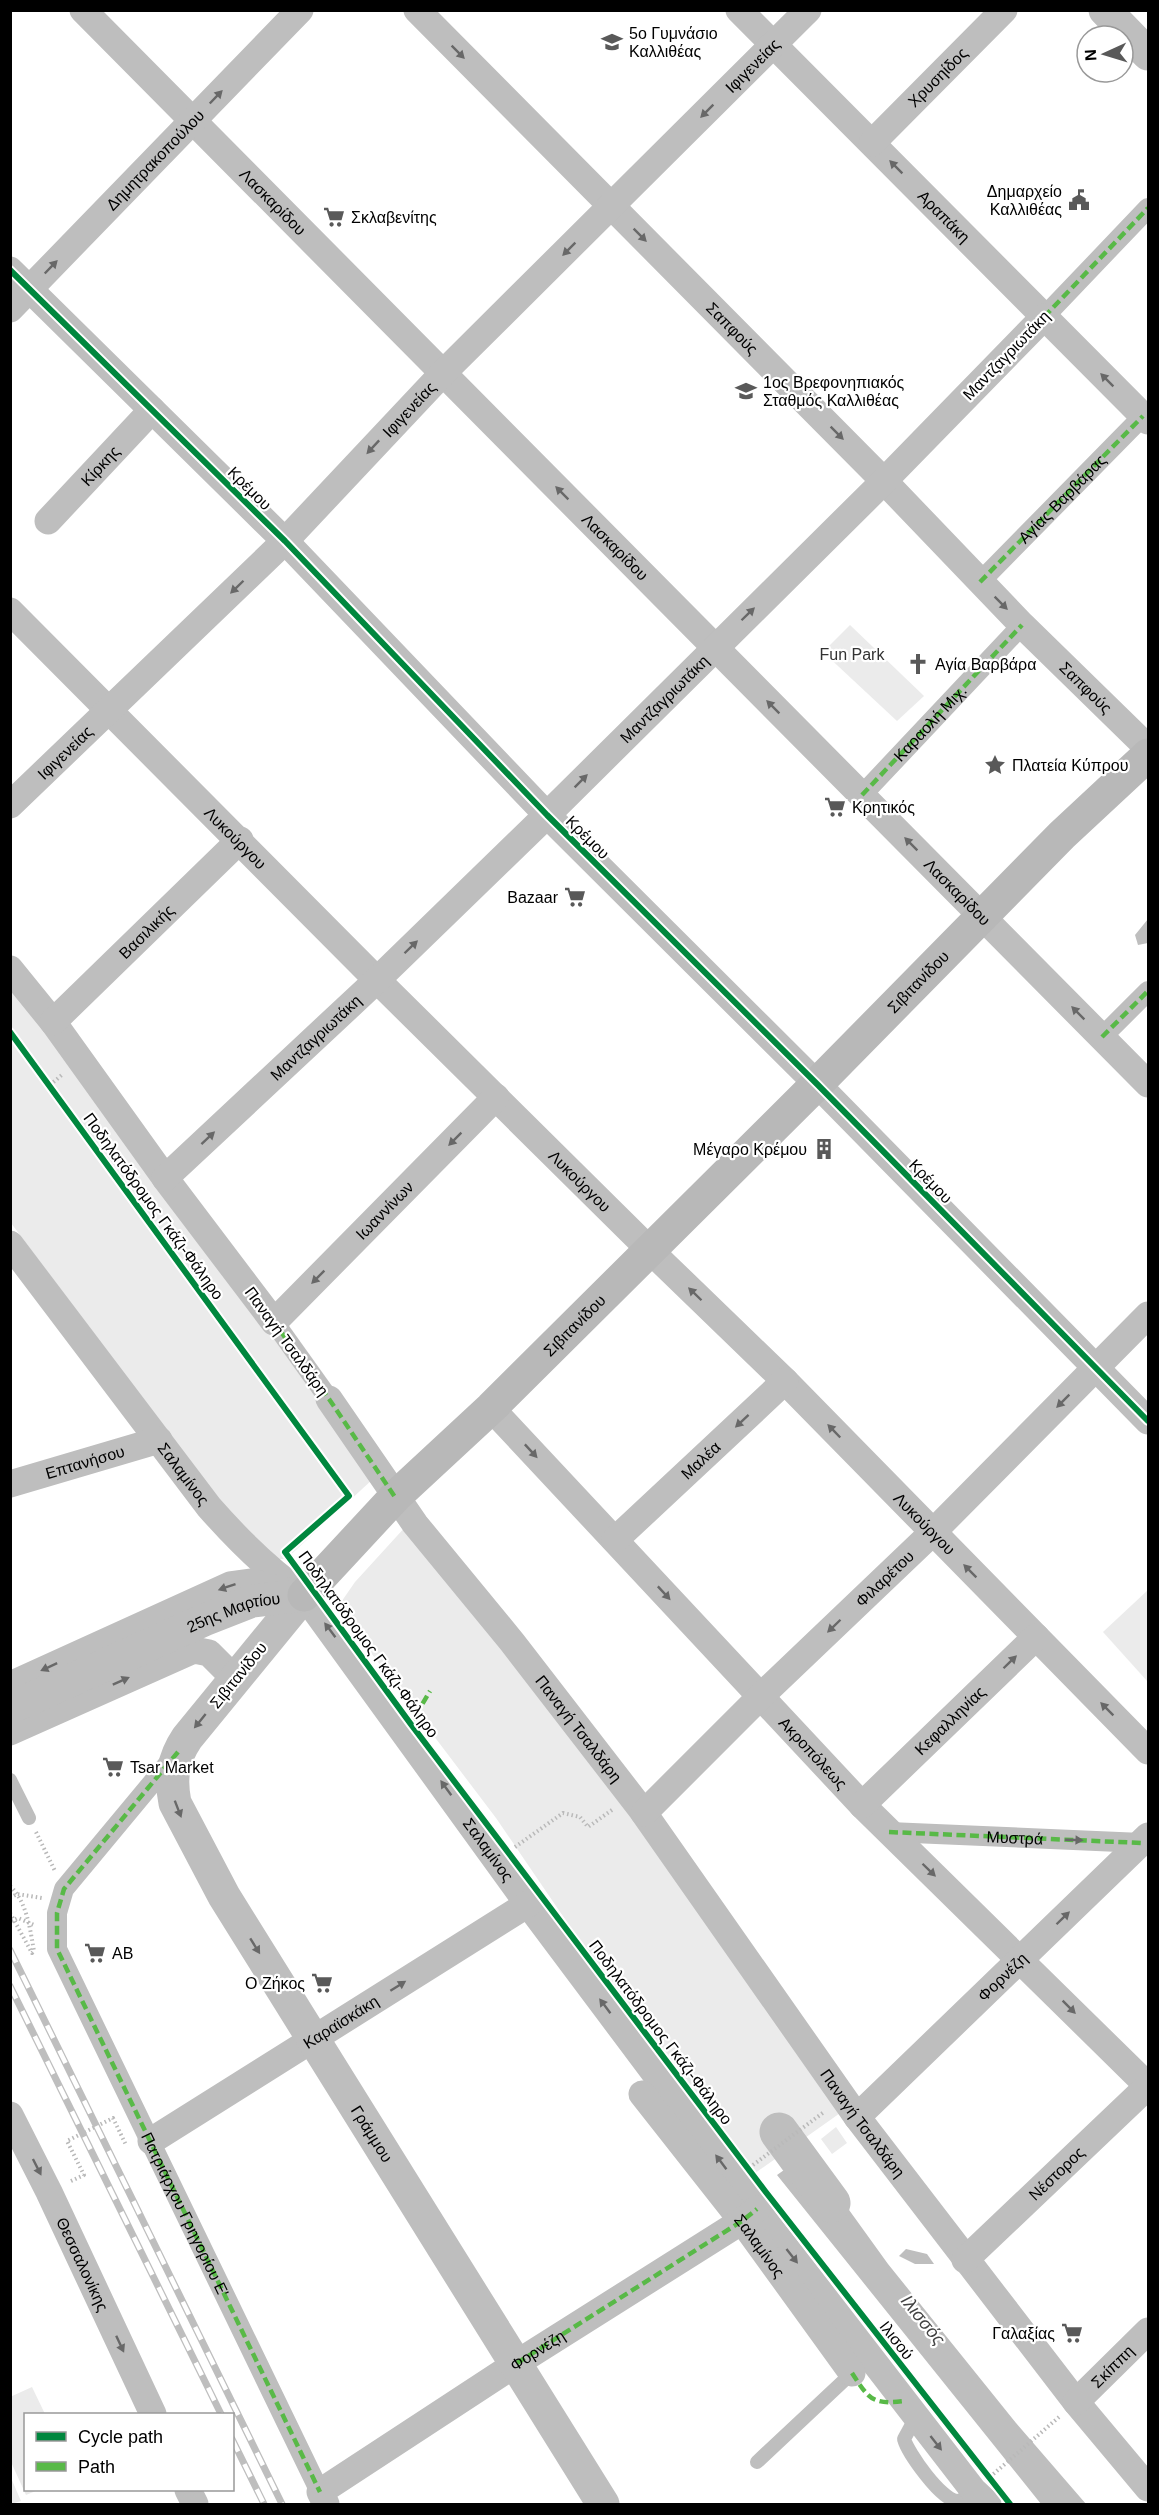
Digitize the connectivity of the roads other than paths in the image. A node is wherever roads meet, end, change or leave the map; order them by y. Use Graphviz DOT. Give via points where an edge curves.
graph roads {
  1 [pos="83,10"];
  2 [pos="300,10"];
  3 [pos="417,10"];
  4 [pos="739,10"];
  5 [pos="808,10"];
  6 [pos="1004,10"];
  7 [pos="1105,10"];
  8 [pos="772,44"];
  9 [pos="1149,54"];
  10 [pos="193,121"];
  11 [pos="872,143"];
  12 [pos="612,207"];
  13 [pos="1149,208"];
  14 [pos="10,270"];
  15 [pos="30,290"];
  16 [pos="10,309"];
  17 [pos="1044,317"];
  18 [pos="443,373"];
  19 [pos="152,410"];
  20 [pos="1146,418"];
  21 [pos="884,481"];
  22 [pos="48,521"];
  23 [pos="285,541"];
  24 [pos="980,582"];
  25 [pos="10,611"];
  26 [pos="1022,625"];
  27 [pos="714,648"];
  28 [pos="108,710"];
  29 [pos="1149,748"];
  30 [pos="1149,755"];
  31 [pos="862,795"];
  32 [pos="10,805"];
  33 [pos="547,815"];
  34 [pos="240,840"];
  35 [pos="982,916"];
  36 [pos="10,969"];
  37 [pos="377,980"];
  38 [pos="1149,991"];
  39 [pos="53,1022"];
  40 [pos="1102,1038"];
  41 [pos="817,1084"];
  42 [pos="1149,1084"];
  43 [pos="496,1097"];
  44 [pos="165,1178"];
  45 [pos="650,1250"];
  46 [pos="14,1254"];
  47 [pos="1149,1315"];
  48 [pos="274,1322"];
  49 [pos="1095,1369"];
  50 [pos="785,1381"];
  51 [pos="329,1399"];
  52 [pos="490,1408"];
  53 [pos="1149,1421"];
  54 [pos="159,1440"];
  55 [pos="10,1484"];
  56 [pos="395,1497"];
  57 [pos="932,1533"];
  58 [pos="615,1540"];
  59 [pos="304,1595"];
  60 [pos="1036,1637"];
  61 [pos="235,1679"];
  62 [pos="10,1685"];
  63 [pos="761,1696"];
  64 [pos="10,1708"];
  65 [pos="10,1732"];
  66 [pos="1149,1751"];
  67 [pos="178,1752"];
  68 [pos="10,1780"];
  69 [pos="862,1805"];
  70 [pos="642,1811"];
  71 [pos="29,1818"];
  72 [pos="889,1832"];
  73 [pos="1145,1839"];
  74 [pos="528,1904"];
  75 [pos="55,1935"];
  76 [pos="1020,1958"];
  77 [pos="313,2040"];
  78 [pos="1149,2086"];
  79 [pos="642,2094"];
  80 [pos="10,2115"];
  81 [pos="857,2117"];
  82 [pos="140,2146"];
  83 [pos="749,2215"];
  84 [pos="965,2260"];
  85 [pos="1149,2331"];
  86 [pos="517,2362"];
  87 [pos="852,2373"];
  88 [pos="1076,2402"];
  89 [pos="152,2413"];
  90 [pos="757,2462"];
  91 [pos="984,2488"];
  92 [pos="1149,2488"];
  93 [pos="188,2491"];
  94 [pos="323,2498"];
  95 [pos="195,2505"];
  96 [pos="603,2505"];
  1 -- 10 [label="street, Λασκαρίδου"];
  10 -- 2 [label="street, Δημητρακοπούλου, one-way"];
  3 -- 12 [label="street, Σαπφούς, one-way"];
  4 -- 8 [label="street, Αραπάκη"];
  5 -- 8 [label="street, Ιφιγενείας"];
  6 -- 11 [label="street, Χρυσηίδος"];
  7 -- 9 [label="street"];
  8 -- 11 [label="street, Αραπάκη"];
  8 -- 12 [label="street, Ιφιγενείας, one-way"];
  15 -- 10 [label="street, Δημητρακοπούλου, one-way"];
  10 -- 18 [label="street, Λασκαρίδου"];
  17 -- 11 [label="street, Αραπάκη, one-way"];
  12 -- 18 [label="street, Ιφιγενείας, one-way"];
  12 -- 21 [label="street, Σαπφούς, one-way"];
  13 -- 17 [label="street, Μαντζαγριωτάκη"];
  14 -- 15 [label="street, Κρέμου"];
  15 -- 16 [label="street, Δημητρακοπούλου"];
  15 -- 19 [label="street, Κρέμου"];
  20 -- 17 [label="street, Αραπάκη, one-way"];
  17 -- 21 [label="street, Μαντζαγριωτάκη"];
  18 -- 23 [label="street, Ιφιγενείας, one-way"];
  27 -- 18 [label="street, Λασκαρίδου, one-way"];
  19 -- 22 [label="street, Κίρκης"];
  19 -- 23 [label="street, Κρέμου"];
  20 -- 24 [label="street, Αγίας Βαρβάρας"];
  21 -- 24 [label="street, Σαπφούς"];
  27 -- 21 [label="street, Μαντζαγριωτάκη, one-way"];
  23 -- 28 [label="street, Ιφιγενείας, one-way"];
  23 -- 33 [label="street, Κρέμου"];
  24 -- 26 [label="street, Σαπφούς, one-way"];
  25 -- 28 [label="street, Λυκούργου"];
  26 -- 29 [label="street, Σαπφούς"];
  26 -- 31 [label="street, Καραολή Μιχ."];
  31 -- 27 [label="street, Λασκαρίδου, one-way"];
  33 -- 27 [label="street, Μαντζαγριωτάκη, one-way"];
  28 -- 32 [label="street, Ιφιγενείας"];
  28 -- 34 [label="street, Λυκούργου"];
  30 -- 35 [label="main road, Σιβιτανίδου"];
  35 -- 31 [label="street, Λασκαρίδου, one-way"];
  37 -- 33 [label="street, Μαντζαγριωτάκη, one-way"];
  33 -- 41 [label="street, Κρέμου"];
  34 -- 37 [label="street, Λυκούργου"];
  34 -- 39 [label="street, Βασιλικής"];
  40 -- 35 [label="street, Λασκαρίδου, one-way"];
  35 -- 41 [label="main road, Σιβιτανίδου"];
  36 -- 39 [label="street, Παναγή Τσαλδάρη"];
  37 -- 43 [label="street, Λυκούργου"];
  44 -- 37 [label="street, Μαντζαγριωτάκη, one-way"];
  38 -- 40 [label="street"];
  39 -- 44 [label="street, Παναγή Τσαλδάρη"];
  40 -- 42 [label="street, Λασκαρίδου"];
  41 -- 45 [label="main road, Σιβιτανίδου"];
  41 -- 49 [label="street, Κρέμου"];
  43 -- 45 [label="street, Λυκούργου"];
  43 -- 48 [label="street, Ιωαννίνων, one-way"];
  44 -- 48 [label="street, Παναγή Τσαλδάρη"];
  50 -- 45 [label="street, Λυκούργου, one-way"];
  45 -- 52 [label="main road, Σιβιτανίδου"];
  46 -- 54 [label="street, Σαλαμίνος"];
  47 -- 49 [label="street, Φιλαρέτου"];
  48 -- 51 [label="street, Παναγή Τσαλδάρη"];
  49 -- 53 [label="street, Κρέμου"];
  49 -- 57 [label="street, Φιλαρέτου, one-way"];
  57 -- 50 [label="street, Λυκούργου, one-way"];
  50 -- 58 [label="street, Μαλέα, one-way"];
  51 -- 56 [label="street, Παναγή Τσαλδάρη"];
  52 -- 56 [label="main road, Σιβιτανίδου"];
  52 -- 58 [label="street, Ακροπόλεως, one-way"];
  54 -- 55 [label="street, Επτανήσου"];
  54 -- 59 [label="street, Σαλαμίνος" via="243,1545"];
  56 -- 59 [label="main road, Σιβιτανίδου"];
  56 -- 70 [label="street, Παναγή Τσαλδάρη"];
  60 -- 57 [label="street, Λυκούργου, one-way"];
  57 -- 63 [label="street, Φιλαρέτου, one-way"];
  58 -- 63 [label="street, Ακροπόλεως, one-way"];
  59 -- 61 [label="street, Σιβιτανίδου"];
  59 -- 62 [label="street, 25ης Μαρτίου, one-way" via="252,1582 231,1584"];
  59 -- 64 [label="street, 25ης Μαρτίου" via="252,1601"];
  74 -- 59 [label="street, Σαλαμίνος, one-way"];
  66 -- 60 [label="street, Λυκούργου, one-way"];
  69 -- 60 [label="street, Κεφαλληνίας, one-way"];
  65 -- 61 [label="street, 25ης Μαρτίου, one-way" via="194,1650 209,1653"];
  61 -- 67 [label="street, Σιβιτανίδου, one-way"];
  63 -- 69 [label="street, Ακροπόλεως"];
  63 -- 70 [label="street, Φιλαρέτου"];
  67 -- 75 [label="street, Σιβιτανίδου" via="56,1892"];
  67 -- 77 [label="street, Γράμμου, one-way" via="172,1789 180,1814 224,1896"];
  68 -- 71 [label="lane"];
  69 -- 72 [label="street, Ακροπόλεως"];
  70 -- 81 [label="street, Παναγή Τσαλδάρη"];
  72 -- 73 [label="street, Μυστρά, one-way"];
  72 -- 76 [label="street, Ακροπόλεως, one-way"];
  76 -- 73 [label="street, Φορνέζη, one-way"];
  77 -- 74 [label="street, Καραϊσκάκη, one-way"];
  83 -- 74 [label="street, Σαλαμίνος, one-way"];
  75 -- 82 [label="street, Πατριάρχου Γρηγορίου Ε'" via="60,1959"];
  76 -- 78 [label="street, Ακροπόλεως, one-way"];
  76 -- 81 [label="street, Φορνέζη"];
  77 -- 82 [label="street, Καραϊσκάκη"];
  77 -- 86 [label="street, Γράμμου"];
  78 -- 84 [label="street, Νέστορος"];
  79 -- 83 [label="street, Σαλαμίνος"];
  80 -- 89 [label="street, Θεσσαλονίκης, one-way"];
  81 -- 84 [label="street, Παναγή Τσαλδάρη"];
  82 -- 94 [label="street, Πατριάρχου Γρηγορίου Ε'"];
  83 -- 86 [label="street, Φορνέζη"];
  83 -- 87 [label="street, Σαλαμίνος"];
  83 -- 91 [label="street, Ιλισού, one-way" via="916,2417"];
  84 -- 88 [label="street, Παναγή Τσαλδάρη"];
  85 -- 88 [label="street, Σκίππη"];
  86 -- 94 [label="street, Φορνέζη"];
  86 -- 96 [label="street, Γράμμου"];
  87 -- 90 [label="lane"];
  88 -- 92 [label="street, Παναγή Τσαλδάρη"];
  93 -- 95 [label="street"];
}
